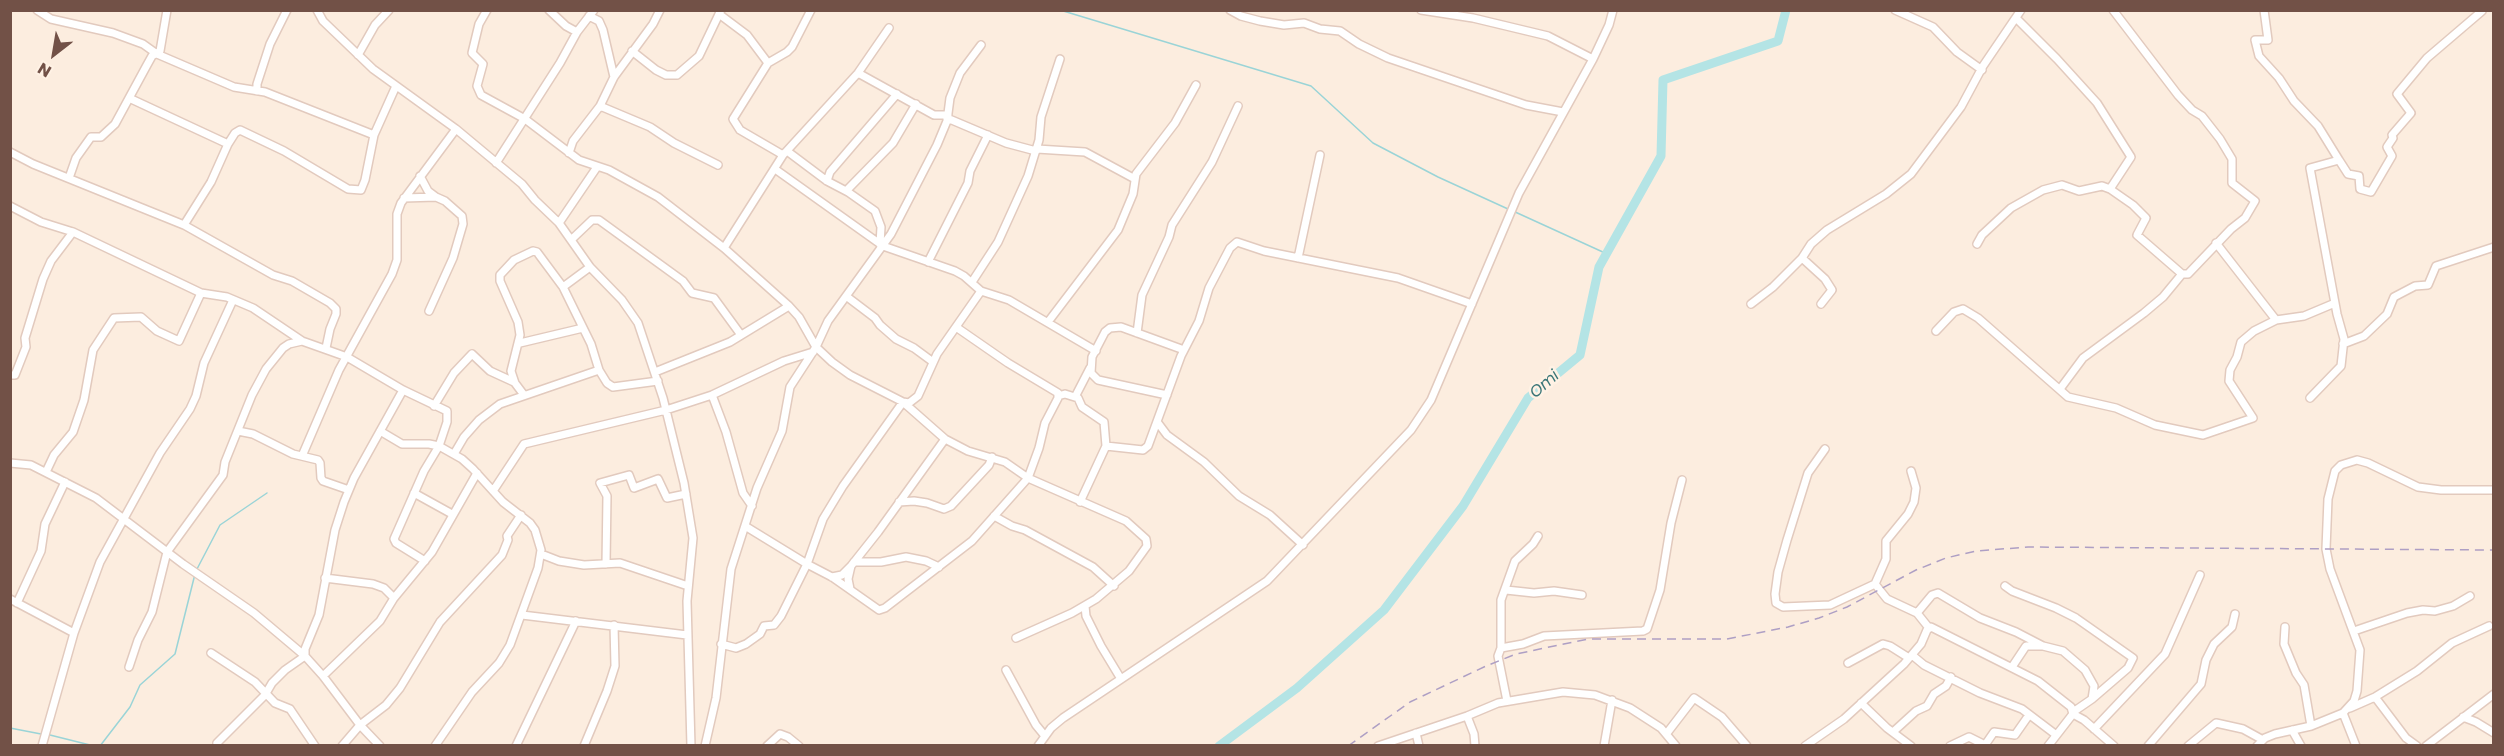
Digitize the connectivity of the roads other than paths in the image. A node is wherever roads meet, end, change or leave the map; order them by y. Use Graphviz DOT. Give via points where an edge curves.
graph roads {
  1 [pos="37,10"];
  2 [pos="167,10"];
  3 [pos="286,10"];
  4 [pos="317,10"];
  5 [pos="389,10"];
  6 [pos="487,10"];
  7 [pos="549,10"];
  8 [pos="660,10"];
  9 [pos="811,10"];
  10 [pos="1230,10"];
  11 [pos="1421,10"];
  12 [pos="1613,10"];
  13 [pos="1895,10"];
  14 [pos="2021,10"];
  15 [pos="2113,10"];
  16 [pos="2264,10"];
  17 [pos="2482,11"];
  18 [pos="720,12"];
  19 [pos="592,13"];
  20 [pos="2016,18"];
  21 [pos="890,28"];
  22 [pos="577,32"];
  23 [pos="981,45"];
  24 [pos="632,51"];
  25 [pos="157,54"];
  26 [pos="358,55"];
  27 [pos="1060,59"];
  28 [pos="1593,59"];
  29 [pos="768,63"];
  30 [pos="1982,70"];
  31 [pos="858,73"];
  32 [pos="614,77"];
  33 [pos="1196,85"];
  34 [pos="396,86"];
  35 [pos="257,91"];
  36 [pos="897,94"];
  37 [pos="129,98"];
  38 [pos="916,104"];
  39 [pos="1238,105"];
  40 [pos="600,106"];
  41 [pos="1563,112"];
  42 [pos="947,117"];
  43 [pos="525,119"];
  44 [pos="456,129"];
  45 [pos="374,135"];
  46 [pos="988,135"];
  47 [pos="228,144"];
  48 [pos="1036,150"];
  49 [pos="10,152"];
  50 [pos="568,153"];
  51 [pos="785,153"];
  52 [pos="1320,155"];
  53 [pos="2339,160"];
  54 [pos="496,163"];
  55 [pos="718,165"];
  56 [pos="597,167"];
  57 [pos="775,169"];
  58 [pos="420,176"];
  59 [pos="69,178"];
  60 [pos="1135,179"];
  61 [pos="827,181"];
  62 [pos="2110,189"];
  63 [pos="848,192"];
  64 [pos="436,197"];
  65 [pos="404,198"];
  66 [pos="10,206"];
  67 [pos="559,223"];
  68 [pos="184,225"];
  69 [pos="73,232"];
  70 [pos="572,240"];
  71 [pos="2217,243"];
  72 [pos="1977,244"];
  73 [pos="881,245"];
  74 [pos="2493,247"];
  75 [pos="724,248"];
  76 [pos="1298,258"];
  77 [pos="1802,258"];
  78 [pos="928,262"];
  79 [pos="590,267"];
  80 [pos="2182,274"];
  81 [pos="972,282"];
  82 [pos="563,287"];
  83 [pos="981,291"];
  84 [pos="201,293"];
  85 [pos="846,296"];
  86 [pos="233,300"];
  87 [pos="2335,303"];
  88 [pos="1472,304"];
  89 [pos="1750,304"];
  90 [pos="1821,304"];
  91 [pos="789,306"];
  92 [pos="429,310"];
  93 [pos="2276,320"];
  94 [pos="1048,322"];
  95 [pos="956,327"];
  96 [pos="583,328"];
  97 [pos="1936,332"];
  98 [pos="1137,333"];
  99 [pos="741,335"];
  100 [pos="302,341"];
  101 [pos="520,343"];
  102 [pos="2343,344"];
  103 [pos="326,348"];
  104 [pos="815,349"];
  105 [pos="1184,350"];
  106 [pos="1096,351"];
  107 [pos="347,357"];
  108 [pos="933,362"];
  109 [pos="1090,368"];
  110 [pos="600,370"];
  111 [pos="655,372"];
  112 [pos="10,375"];
  113 [pos="658,381"];
  114 [pos="515,383"];
  115 [pos="403,390"];
  116 [pos="2060,390"];
  117 [pos="1167,394"];
  118 [pos="524,395"];
  119 [pos="712,395"];
  120 [pos="1058,396"];
  121 [pos="1075,397"];
  122 [pos="2310,398"];
  123 [pos="903,402"];
  124 [pos="434,406"];
  125 [pos="666,410"];
  126 [pos="1158,423"];
  127 [pos="238,431"];
  128 [pos="380,431"];
  129 [pos="945,439"];
  130 [pos="439,446"];
  131 [pos="1106,446"];
  132 [pos="1825,449"];
  133 [pos="454,454"];
  134 [pos="302,456"];
  135 [pos="992,457"];
  136 [pos="10,464"];
  137 [pos="1911,471"];
  138 [pos="46,472"];
  139 [pos="477,473"];
  140 [pos="1028,478"];
  141 [pos="1682,480"];
  142 [pos="65,482"];
  143 [pos="349,490"];
  144 [pos="2493,490"];
  145 [pos="493,491"];
  146 [pos="414,493"];
  147 [pos="686,494"];
  148 [pos="899,502"];
  149 [pos="1080,502"];
  150 [pos="752,506"];
  151 [pos="452,514"];
  152 [pos="521,515"];
  153 [pos="994,516"];
  154 [pos="123,519"];
  155 [pos="746,526"];
  156 [pos="1538,536"];
  157 [pos="1303,545"];
  158 [pos="167,552"];
  159 [pos="541,554"];
  160 [pos="425,561"];
  161 [pos="606,564"];
  162 [pos="807,564"];
  163 [pos="853,564"];
  164 [pos="939,567"];
  165 [pos="2200,575"];
  166 [pos="832,577"];
  167 [pos="325,578"];
  168 [pos="1875,584"];
  169 [pos="688,586"];
  170 [pos="1114,586"];
  171 [pos="2005,586"];
  172 [pos="850,589"];
  173 [pos="1506,590"];
  174 [pos="1582,595"];
  175 [pos="2470,596"];
  176 [pos="394,598"];
  177 [pos="14,601"];
  178 [pos="1085,606"];
  179 [pos="1917,613"];
  180 [pos="2235,614"];
  181 [pos="522,615"];
  182 [pos="576,621"];
  183 [pos="614,625"];
  184 [pos="2489,626"];
  185 [pos="2285,627"];
  186 [pos="1929,628"];
  187 [pos="2354,631"];
  188 [pos="74,633"];
  189 [pos="687,635"];
  190 [pos="1016,638"];
  191 [pos="721,644"];
  192 [pos="2043,646"];
  193 [pos="1501,648"];
  194 [pos="211,653"];
  195 [pos="305,656"];
  196 [pos="1910,657"];
  197 [pos="1848,663"];
  198 [pos="2012,667"];
  199 [pos="129,668"];
  200 [pos="1006,670"];
  201 [pos="323,676"];
  202 [pos="1951,677"];
  203 [pos="1121,679"];
  204 [pos="2493,694"];
  205 [pos="265,695"];
  206 [pos="2375,697"];
  207 [pos="2092,699"];
  208 [pos="1612,700"];
  209 [pos="1507,701"];
  210 [pos="1861,703"];
  211 [pos="2345,711"];
  212 [pos="2073,714"];
  213 [pos="2029,715"];
  214 [pos="1467,716"];
  215 [pos="2463,717"];
  216 [pos="360,725"];
  217 [pos="2311,726"];
  218 [pos="2094,729"];
  219 [pos="2292,730"];
  220 [pos="1896,732"];
  221 [pos="1416,733"];
  222 [pos="1667,733"];
  223 [pos="2493,733"];
  224 [pos="2055,734"];
  225 [pos="1045,736"];
  226 [pos="217,743"];
  227 [pos="2260,743"];
  228 [pos="1985,745"];
  229 [pos="42,746"];
  230 [pos="315,746"];
  231 [pos="342,746"];
  232 [pos="380,746"];
  233 [pos="435,746"];
  234 [pos="516,746"];
  235 [pos="584,746"];
  236 [pos="691,746"];
  237 [pos="705,746"];
  238 [pos="767,746"];
  239 [pos="799,746"];
  240 [pos="1038,746"];
  241 [pos="1378,746"];
  242 [pos="1419,746"];
  243 [pos="1475,746"];
  244 [pos="1604,746"];
  245 [pos="1676,746"];
  246 [pos="1747,746"];
  247 [pos="1805,746"];
  248 [pos="1911,746"];
  249 [pos="1950,746"];
  250 [pos="2048,746"];
  251 [pos="2114,746"];
  252 [pos="2148,746"];
  253 [pos="2188,746"];
  254 [pos="2301,746"];
  255 [pos="2356,746"];
  256 [pos="2417,746"];
  257 [pos="2426,746"];
  1 -- 25 [label="street" via="51,19 143,44"];
  2 -- 25 [label="street"];
  3 -- 35 [label="street" via="270,44"];
  4 -- 26 [label="street"];
  5 -- 26 [label="street" via="375,25"];
  6 -- 43 [label="street" via="472,53 483,64 478,92"];
  7 -- 22 [label="street"];
  8 -- 24 [label="street"];
  9 -- 29 [label="street" via="792,47"];
  10 -- 41 [label="street" via="1260,21 1304,23 1340,32 1388,58 1526,105"];
  11 -- 28 [label="street" via="1548,36"];
  12 -- 28 [label="street"];
  13 -- 30 [label="street" via="1933,27"];
  14 -- 20 [label="street"];
  15 -- 71 [label="street" via="2178,95 2220,139 2232,159 2232,183 2255,201 2245,218"];
  16 -- 53 [label="street" via="2268,40 2255,40 2259,56 2318,126"];
  17 -- 53 [label="street" via="2427,57 2397,94 2411,113 2392,135 2387,147 2392,156 2372,192 2360,189 2359,176 2348,174"];
  18 -- 24 [label="street" via="699,56 677,75 656,70"];
  18 -- 29 [label="street" via="751,39"];
  19 -- 22 [label="street"];
  19 -- 32 [label="street" via="603,30"];
  20 -- 30 [label="street"];
  20 -- 62 [label="street" via="2097,103 2131,157"];
  21 -- 31 [label="street"];
  22 -- 43 [label="street"];
  23 -- 42 [label="street" via="960,73"];
  24 -- 32 [label="street"];
  25 -- 35 [label="street" via="234,87"];
  25 -- 37 [label="street" via="152,56"];
  26 -- 34 [label="street"];
  27 -- 48 [label="street" via="1041,117"];
  28 -- 41 [label="street"];
  29 -- 51 [label="street" via="736,112 734,123"];
  30 -- 77 [label="street" via="1961,107 1911,174 1827,230"];
  31 -- 36 [label="street"];
  31 -- 51 [label="street"];
  32 -- 40 [label="street"];
  33 -- 60 [label="street"];
  34 -- 44 [label="street"];
  34 -- 45 [label="street"];
  35 -- 45 [label="street"];
  36 -- 38 [label="street"];
  36 -- 61 [label="street" via="830,172"];
  37 -- 47 [label="street"];
  37 -- 59 [label="street" via="106,133 91,137 76,158"];
  38 -- 42 [label="street"];
  38 -- 63 [label="street" via="893,143"];
  39 -- 98 [label="street" via="1212,162 1172,225 1146,284"];
  40 -- 50 [label="street"];
  40 -- 55 [label="street" via="650,127"];
  41 -- 88 [label="street" via="1519,193"];
  42 -- 46 [label="street"];
  42 -- 73 [label="street" via="911,198"];
  43 -- 50 [label="street"];
  43 -- 54 [label="street"];
  44 -- 54 [label="street"];
  44 -- 58 [label="street"];
  45 -- 47 [label="street" via="365,180 357,191 240,130"];
  46 -- 48 [label="street"];
  46 -- 78 [label="street"];
  47 -- 68 [label="street" via="211,182"];
  48 -- 60 [label="street" via="1085,152"];
  48 -- 81 [label="street" via="998,242"];
  49 -- 59 [label="street"];
  50 -- 56 [label="street"];
  51 -- 57 [label="street"];
  51 -- 61 [label="street"];
  52 -- 76 [label="street"];
  53 -- 87 [label="street" via="2310,168"];
  54 -- 67 [label="street"];
  56 -- 67 [label="street"];
  56 -- 75 [label="street" via="658,197"];
  57 -- 73 [label="street"];
  57 -- 75 [label="street"];
  58 -- 64 [label="street"];
  58 -- 65 [label="street"];
  59 -- 68 [label="street"];
  60 -- 94 [label="street" via="1118,230"];
  61 -- 63 [label="street"];
  62 -- 72 [label="street" via="2102,186 2079,190 2062,185 2043,190 2011,207"];
  62 -- 80 [label="street" via="2146,218 2137,235"];
  63 -- 73 [label="street" via="875,211 881,227"];
  64 -- 65 [label="street"];
  64 -- 92 [label="street" via="458,211 463,224 453,258"];
  65 -- 107 [label="street" via="397,214 397,260 392,274"];
  66 -- 69 [label="street"];
  67 -- 70 [label="street"];
  68 -- 103 [label="street" via="330,303 336,314"];
  69 -- 84 [label="street"];
  69 -- 112 [label="street" via="43,279 25,338 26,347 15,375"];
  70 -- 79 [label="street"];
  70 -- 99 [label="street" via="592,220 599,220 683,281 692,293 714,298"];
  71 -- 80 [label="street" via="2188,274"];
  71 -- 93 [label="street"];
  73 -- 78 [label="street"];
  73 -- 85 [label="street"];
  74 -- 102 [label="street" via="2436,266 2428,285 2415,286 2394,297 2387,314 2364,336"];
  75 -- 91 [label="street"];
  76 -- 88 [label="street" via="1398,278"];
  76 -- 105 [label="street" via="1237,242 1209,288 1199,321"];
  77 -- 89 [label="street"];
  77 -- 90 [label="street" via="1832,290"];
  78 -- 81 [label="street"];
  79 -- 82 [label="street"];
  79 -- 111 [label="street" via="638,323"];
  80 -- 116 [label="street" via="2163,297 2083,358"];
  81 -- 83 [label="street"];
  82 -- 96 [label="street"];
  82 -- 101 [label="street" via="535,251 505,267 500,281 518,322"];
  83 -- 94 [label="street" via="1009,300"];
  83 -- 95 [label="street"];
  84 -- 86 [label="street"];
  84 -- 138 [label="street" via="178,341 157,331 141,317 114,318 93,350 84,400 73,432 54,454"];
  85 -- 104 [label="street"];
  85 -- 108 [label="street" via="897,339"];
  86 -- 100 [label="street" via="253,308"];
  86 -- 154 [label="street" via="204,363 190,409"];
  87 -- 93 [label="street" via="2304,316"];
  87 -- 102 [label="street"];
  88 -- 157 [label="street" via="1421,417"];
  91 -- 99 [label="street"];
  91 -- 104 [label="street" via="800,317"];
  93 -- 116 [label="street" via="2241,342 2230,370 2229,381 2253,418 2203,435 2155,425 2116,408 2068,397"];
  94 -- 106 [label="street"];
  95 -- 108 [label="street"];
  95 -- 120 [label="street" via="1056,391"];
  96 -- 101 [label="street"];
  96 -- 110 [label="street"];
  97 -- 116 [label="street" via="1954,312 1963,309"];
  98 -- 105 [label="street"];
  98 -- 106 [label="street" via="1110,328"];
  99 -- 111 [label="street"];
  100 -- 103 [label="street"];
  100 -- 127 [label="street" via="289,344 274,358 255,388"];
  101 -- 114 [label="street" via="511,371"];
  102 -- 122 [label="street" via="2341,366"];
  103 -- 107 [label="street"];
  104 -- 119 [label="street"];
  104 -- 123 [label="street" via="850,375"];
  104 -- 150 [label="street" via="790,387 782,431"];
  105 -- 117 [label="street"];
  106 -- 109 [label="street"];
  107 -- 115 [label="street"];
  107 -- 134 [label="street"];
  108 -- 123 [label="street" via="918,396 912,402"];
  109 -- 117 [label="street" via="1098,380"];
  109 -- 121 [label="street"];
  110 -- 113 [label="street" via="612,387"];
  110 -- 118 [label="street"];
  111 -- 113 [label="street"];
  113 -- 125 [label="street"];
  114 -- 118 [label="street"];
  114 -- 124 [label="street" via="490,371 472,354 454,373"];
  115 -- 124 [label="street"];
  115 -- 128 [label="street"];
  117 -- 126 [label="street"];
  118 -- 133 [label="street" via="500,404 479,420"];
  119 -- 125 [label="street"];
  119 -- 150 [label="street" via="737,476"];
  120 -- 121 [label="street"];
  120 -- 140 [label="street" via="1044,423 1040,448"];
  121 -- 131 [label="street" via="1082,407 1104,422"];
  123 -- 129 [label="street"];
  123 -- 162 [label="street" via="823,519"];
  124 -- 130 [label="street" via="448,415"];
  125 -- 145 [label="street" via="524,444"];
  125 -- 147 [label="street"];
  126 -- 131 [label="street" via="1145,449"];
  126 -- 157 [label="street" via="1239,496 1270,515"];
  127 -- 134 [label="street"];
  127 -- 158 [label="street" via="223,475"];
  128 -- 130 [label="street" via="407,446"];
  128 -- 143 [label="street"];
  129 -- 135 [label="street"];
  129 -- 148 [label="street"];
  130 -- 133 [label="street"];
  130 -- 146 [label="street"];
  131 -- 149 [label="street"];
  132 -- 168 [label="street" via="1808,473 1778,572 1776,603 1783,607 1830,605"];
  133 -- 139 [label="street"];
  134 -- 143 [label="street" via="320,463 323,481"];
  135 -- 140 [label="street"];
  135 -- 148 [label="street" via="951,506 944,509 927,502"];
  136 -- 138 [label="street" via="31,465"];
  137 -- 168 [label="street" via="1916,488 1914,502 1886,541 1886,559"];
  138 -- 142 [label="street"];
  139 -- 145 [label="street"];
  139 -- 151 [label="street"];
  140 -- 149 [label="street"];
  140 -- 153 [label="street"];
  141 -- 193 [label="street" via="1660,590 1647,629 1544,636"];
  142 -- 154 [label="street" via="96,498"];
  142 -- 177 [label="street" via="45,524 41,551"];
  143 -- 167 [label="street"];
  144 -- 187 [label="street" via="2418,487 2357,460 2335,471 2328,499 2326,549"];
  145 -- 152 [label="street"];
  146 -- 151 [label="street"];
  146 -- 160 [label="street" via="394,541"];
  147 -- 161 [label="street" via="667,498 657,480 634,488 629,476 600,483 607,496"];
  147 -- 169 [label="street" via="693,538"];
  148 -- 163 [label="street"];
  149 -- 170 [label="street" via="1126,521 1146,539 1147,546"];
  150 -- 155 [label="street"];
  151 -- 160 [label="street"];
  152 -- 159 [label="street" via="535,530"];
  152 -- 216 [label="street" via="507,536 502,555 440,622 386,705"];
  153 -- 164 [label="street" via="972,541"];
  153 -- 170 [label="street" via="1093,567"];
  154 -- 158 [label="street"];
  154 -- 188 [label="street" via="100,562"];
  155 -- 162 [label="street"];
  155 -- 191 [label="street" via="731,569"];
  156 -- 173 [label="street" via="1515,561"];
  157 -- 203 [label="street" via="1267,581"];
  158 -- 195 [label="street" via="254,613"];
  158 -- 199 [label="street" via="152,612"];
  159 -- 161 [label="street" via="572,563"];
  159 -- 181 [label="street"];
  160 -- 176 [label="street"];
  161 -- 169 [label="street" via="632,566"];
  162 -- 166 [label="street"];
  162 -- 191 [label="street" via="774,625 764,626 760,634 736,648"];
  163 -- 164 [label="street" via="906,557"];
  163 -- 166 [label="street" via="842,575"];
  163 -- 172 [label="street" via="848,579"];
  164 -- 172 [label="street" via="879,610"];
  165 -- 218 [label="street" via="2165,654"];
  166 -- 172 [label="street"];
  167 -- 176 [label="street" via="372,584 384,588"];
  167 -- 195 [label="street" via="319,615"];
  168 -- 179 [label="street" via="1887,599"];
  169 -- 189 [label="street"];
  170 -- 178 [label="street"];
  171 -- 207 [label="street" via="2076,618 2133,658 2128,668"];
  173 -- 174 [label="street"];
  173 -- 193 [label="street" via="1501,600"];
  175 -- 187 [label="street" via="2453,606 2407,614"];
  176 -- 201 [label="street" via="380,621"];
  177 -- 188 [label="street"];
  178 -- 190 [label="street"];
  178 -- 203 [label="street" via="1086,616"];
  179 -- 186 [label="street"];
  179 -- 192 [label="street" via="1938,593 1980,618"];
  180 -- 252 [label="street" via="2232,627 2214,644 2206,660 2201,684"];
  181 -- 182 [label="street"];
  181 -- 233 [label="street" via="500,663 472,693"];
  182 -- 183 [label="street"];
  182 -- 234 [label="street"];
  183 -- 189 [label="street"];
  183 -- 235 [label="street" via="615,666"];
  184 -- 206 [label="street" via="2452,643"];
  185 -- 217 [label="street" via="2284,644 2304,685"];
  186 -- 196 [label="street"];
  186 -- 198 [label="street" via="1937,628"];
  187 -- 211 [label="street" via="2361,661 2357,691"];
  188 -- 229 [label="street"];
  189 -- 236 [label="street"];
  191 -- 237 [label="street" via="716,698"];
  192 -- 198 [label="street" via="2026,646"];
  192 -- 207 [label="street" via="2063,651 2081,664 2094,686"];
  193 -- 209 [label="street" via="1498,656"];
  194 -- 205 [label="street" via="255,682"];
  195 -- 201 [label="street"];
  195 -- 205 [label="street" via="285,670"];
  196 -- 197 [label="street" via="1883,644"];
  196 -- 202 [label="street"];
  196 -- 210 [label="street"];
  198 -- 212 [label="street" via="2048,688 2071,707"];
  200 -- 225 [label="street"];
  201 -- 216 [label="street"];
  202 -- 213 [label="street"];
  202 -- 220 [label="street" via="1927,706 1916,711"];
  203 -- 225 [label="street" via="1063,718"];
  204 -- 215 [label="street"];
  205 -- 226 [label="street"];
  205 -- 230 [label="street" via="290,709"];
  206 -- 211 [label="street"];
  206 -- 256 [label="street" via="2406,738"];
  207 -- 212 [label="street"];
  208 -- 209 [label="street" via="1563,692"];
  208 -- 222 [label="street"];
  208 -- 244 [label="street"];
  209 -- 214 [label="street"];
  210 -- 220 [label="street"];
  210 -- 247 [label="street"];
  211 -- 217 [label="street"];
  211 -- 255 [label="street"];
  212 -- 218 [label="street"];
  212 -- 224 [label="street"];
  213 -- 224 [label="street"];
  213 -- 228 [label="street" via="2015,735 1994,732"];
  214 -- 221 [label="street"];
  214 -- 243 [label="street"];
  215 -- 223 [label="street"];
  215 -- 257 [label="street"];
  216 -- 231 [label="street"];
  216 -- 232 [label="street"];
  217 -- 219 [label="street"];
  218 -- 251 [label="street"];
  219 -- 227 [label="street"];
  219 -- 254 [label="street"];
  220 -- 248 [label="street"];
  221 -- 241 [label="street"];
  221 -- 242 [label="street"];
  222 -- 245 [label="street"];
  222 -- 246 [label="street" via="1694,698 1722,717"];
  224 -- 250 [label="street"];
  225 -- 240 [label="street"];
  227 -- 253 [label="street" via="2243,729 2216,723"];
  228 -- 249 [label="street" via="1969,736"];
  238 -- 239 [label="street" via="780,734"];
}
